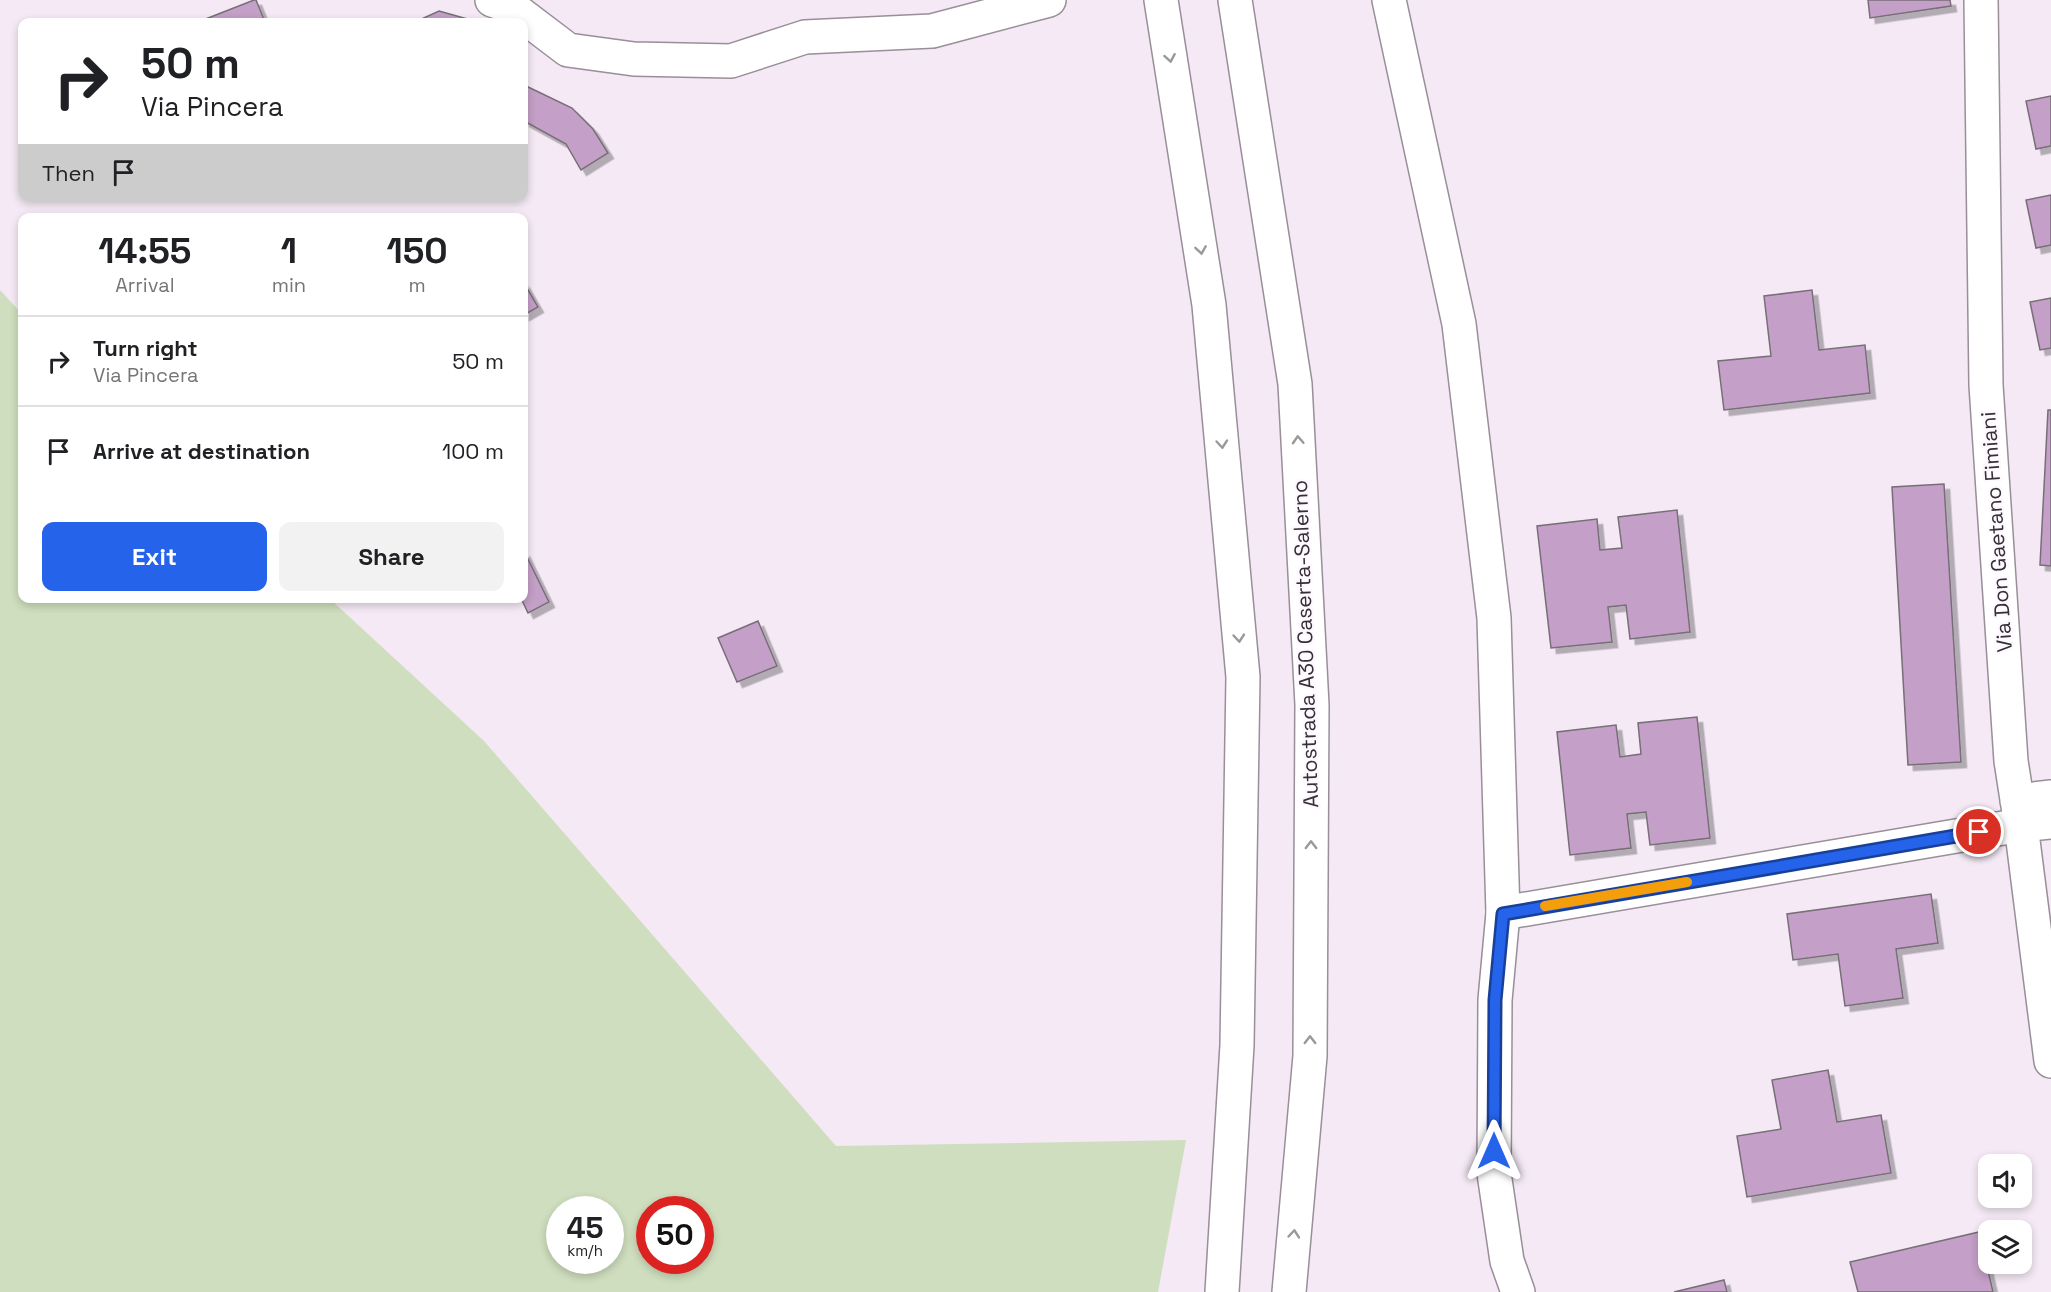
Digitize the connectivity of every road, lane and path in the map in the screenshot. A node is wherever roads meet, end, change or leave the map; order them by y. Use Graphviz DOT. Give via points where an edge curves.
graph roads {
  1 [pos="492,0"];
  2 [pos="1049,0"];
  3 [pos="1161,0"];
  4 [pos="1235,0"];
  5 [pos="1389,0"];
  6 [pos="1981,0"];
  7 [pos="525,18"];
  8 [pos="528,20"];
  9 [pos="2051,797"];
  10 [pos="2030,816"];
  11 [pos="1503,914"];
  12 [pos="2051,1061"];
  13 [pos="1222,1292"];
  14 [pos="1289,1292"];
  15 [pos="1518,1292"];
  1 -- 7 [label="main road" via="510,6"];
  2 -- 8 [label="main road" via="932,31 805,37 731,61 634,59 568,51"];
  3 -- 13 [label="main road, one-way" via="1209,305 1243,677 1238,1045"];
  14 -- 4 [label="main road, Autostrada A30 Caserta-Salerno, one-way" via="1310,1056 1312,705 1295,384"];
  5 -- 11 [label="main road" via="1460,336 1494,618"];
  6 -- 10 [label="main road, Via Don Gaetano Fimiani" via="1986,385 2011,761"];
  9 -- 10 [label="main road"];
  10 -- 11 [label="main road"];
  10 -- 12 [label="main road, Via Don Gaetano Fimiani"];
  11 -- 15 [label="main road" via="1495,1000 1494,1173 1507,1261"];
}
